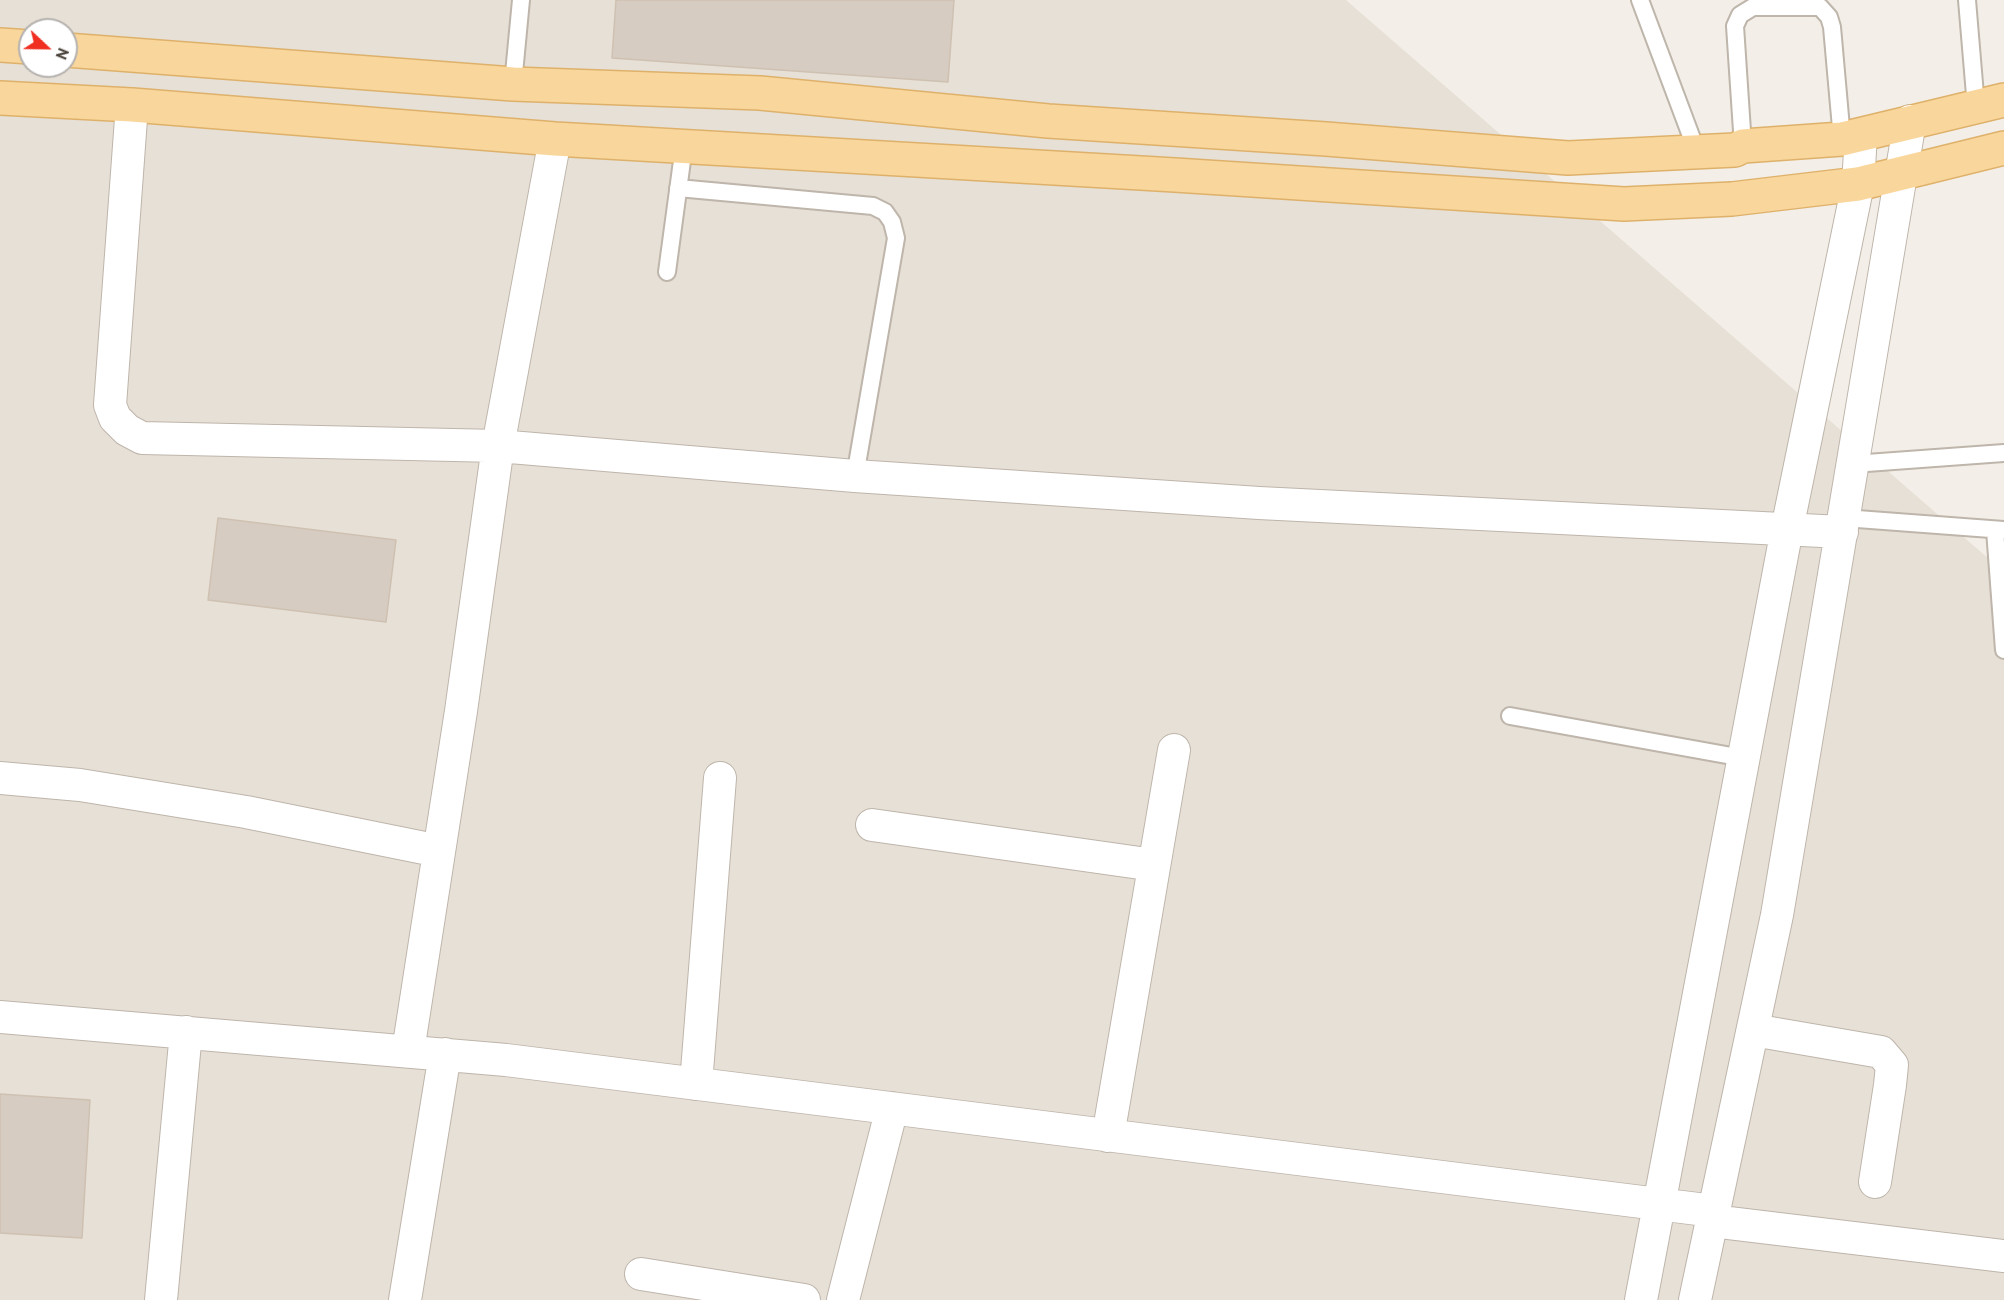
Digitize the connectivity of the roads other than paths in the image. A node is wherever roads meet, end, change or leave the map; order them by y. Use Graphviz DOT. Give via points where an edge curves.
graph roads {
  1 [pos="521,0"];
  2 [pos="1640,0"];
  3 [pos="1967,0"];
  4 [pos="0,45"];
  5 [pos="18,46"];
  6 [pos="78,51"];
  7 [pos="513,84"];
  8 [pos="0,98"];
  9 [pos="1990,103"];
  10 [pos="132,105"];
  11 [pos="1910,121"];
  12 [pos="1852,137"];
  13 [pos="555,139"];
  14 [pos="684,146"];
  15 [pos="1743,147"];
  16 [pos="2004,148"];
  17 [pos="1697,152"];
  18 [pos="1903,172"];
  19 [pos="1858,184"];
  20 [pos="678,188"];
  21 [pos="667,272"];
  22 [pos="498,446"];
  23 [pos="2004,453"];
  24 [pos="1853,464"];
  25 [pos="855,476"];
  26 [pos="1843,525"];
  27 [pos="1787,529"];
  28 [pos="2000,530"];
  29 [pos="2004,650"];
  30 [pos="1510,716"];
  31 [pos="1174,750"];
  32 [pos="1743,758"];
  33 [pos="0,778"];
  34 [pos="720,778"];
  35 [pos="872,825"];
  36 [pos="439,851"];
  37 [pos="1154,866"];
  38 [pos="0,1017"];
  39 [pos="1753,1030"];
  40 [pos="186,1032"];
  41 [pos="408,1051"];
  42 [pos="445,1054"];
  43 [pos="696,1084"];
  44 [pos="892,1108"];
  45 [pos="1108,1136"];
  46 [pos="1875,1182"];
  47 [pos="1659,1206"];
  48 [pos="1713,1216"];
  49 [pos="2004,1256"];
  50 [pos="641,1274"];
  51 [pos="161,1300"];
  52 [pos="405,1300"];
  53 [pos="804,1300"];
  54 [pos="843,1300"];
  55 [pos="1641,1300"];
  56 [pos="1695,1300"];
  1 -- 7 [label="lane"];
  2 -- 17 [label="lane"];
  3 -- 9 [label="lane"];
  4 -- 5 [label="main road"];
  6 -- 7 [label="main road"];
  7 -- 17 [label="main road" via="760,93 1048,121 1568,158"];
  8 -- 10 [label="main road"];
  9 -- 11 [label="main road"];
  10 -- 13 [label="main road"];
  10 -- 22 [label="street" via="110,405 115,418 142,438"];
  11 -- 12 [label="main road"];
  11 -- 18 [label="street"];
  12 -- 15 [label="main road"];
  12 -- 15 [label="lane" via="1829,17 1820,7 1754,7 1740,15 1735,26"];
  12 -- 19 [label="street"];
  13 -- 14 [label="main road"];
  13 -- 22 [label="street"];
  14 -- 19 [label="main road" via="1624,204 1732,199"];
  14 -- 20 [label="lane"];
  15 -- 17 [label="main road"];
  16 -- 18 [label="main road"];
  18 -- 19 [label="main road"];
  18 -- 24 [label="street"];
  19 -- 27 [label="street"];
  20 -- 21 [label="lane"];
  20 -- 25 [label="lane" via="873,206 885,212 892,222 896,238"];
  22 -- 25 [label="street"];
  22 -- 36 [label="street"];
  23 -- 24 [label="lane"];
  24 -- 26 [label="street"];
  25 -- 27 [label="street" via="1259,503"];
  26 -- 27 [label="street"];
  26 -- 28 [label="lane"];
  26 -- 39 [label="street" via="1777,915"];
  27 -- 32 [label="street"];
  28 -- 29 [label="lane"];
  30 -- 32 [label="lane"];
  31 -- 37 [label="street"];
  32 -- 47 [label="street"];
  33 -- 36 [label="street" via="80,785 246,812"];
  34 -- 43 [label="street"];
  35 -- 37 [label="street"];
  36 -- 41 [label="street"];
  37 -- 45 [label="street"];
  38 -- 40 [label="street"];
  39 -- 46 [label="street" via="1881,1052 1892,1065"];
  39 -- 48 [label="street"];
  40 -- 41 [label="street"];
  40 -- 51 [label="street"];
  41 -- 42 [label="street"];
  42 -- 43 [label="street"];
  42 -- 52 [label="street"];
  43 -- 44 [label="street"];
  44 -- 45 [label="street"];
  44 -- 54 [label="street"];
  45 -- 47 [label="street"];
  47 -- 48 [label="street"];
  47 -- 55 [label="street"];
  48 -- 49 [label="street"];
  48 -- 56 [label="street"];
  50 -- 53 [label="street"];
}
